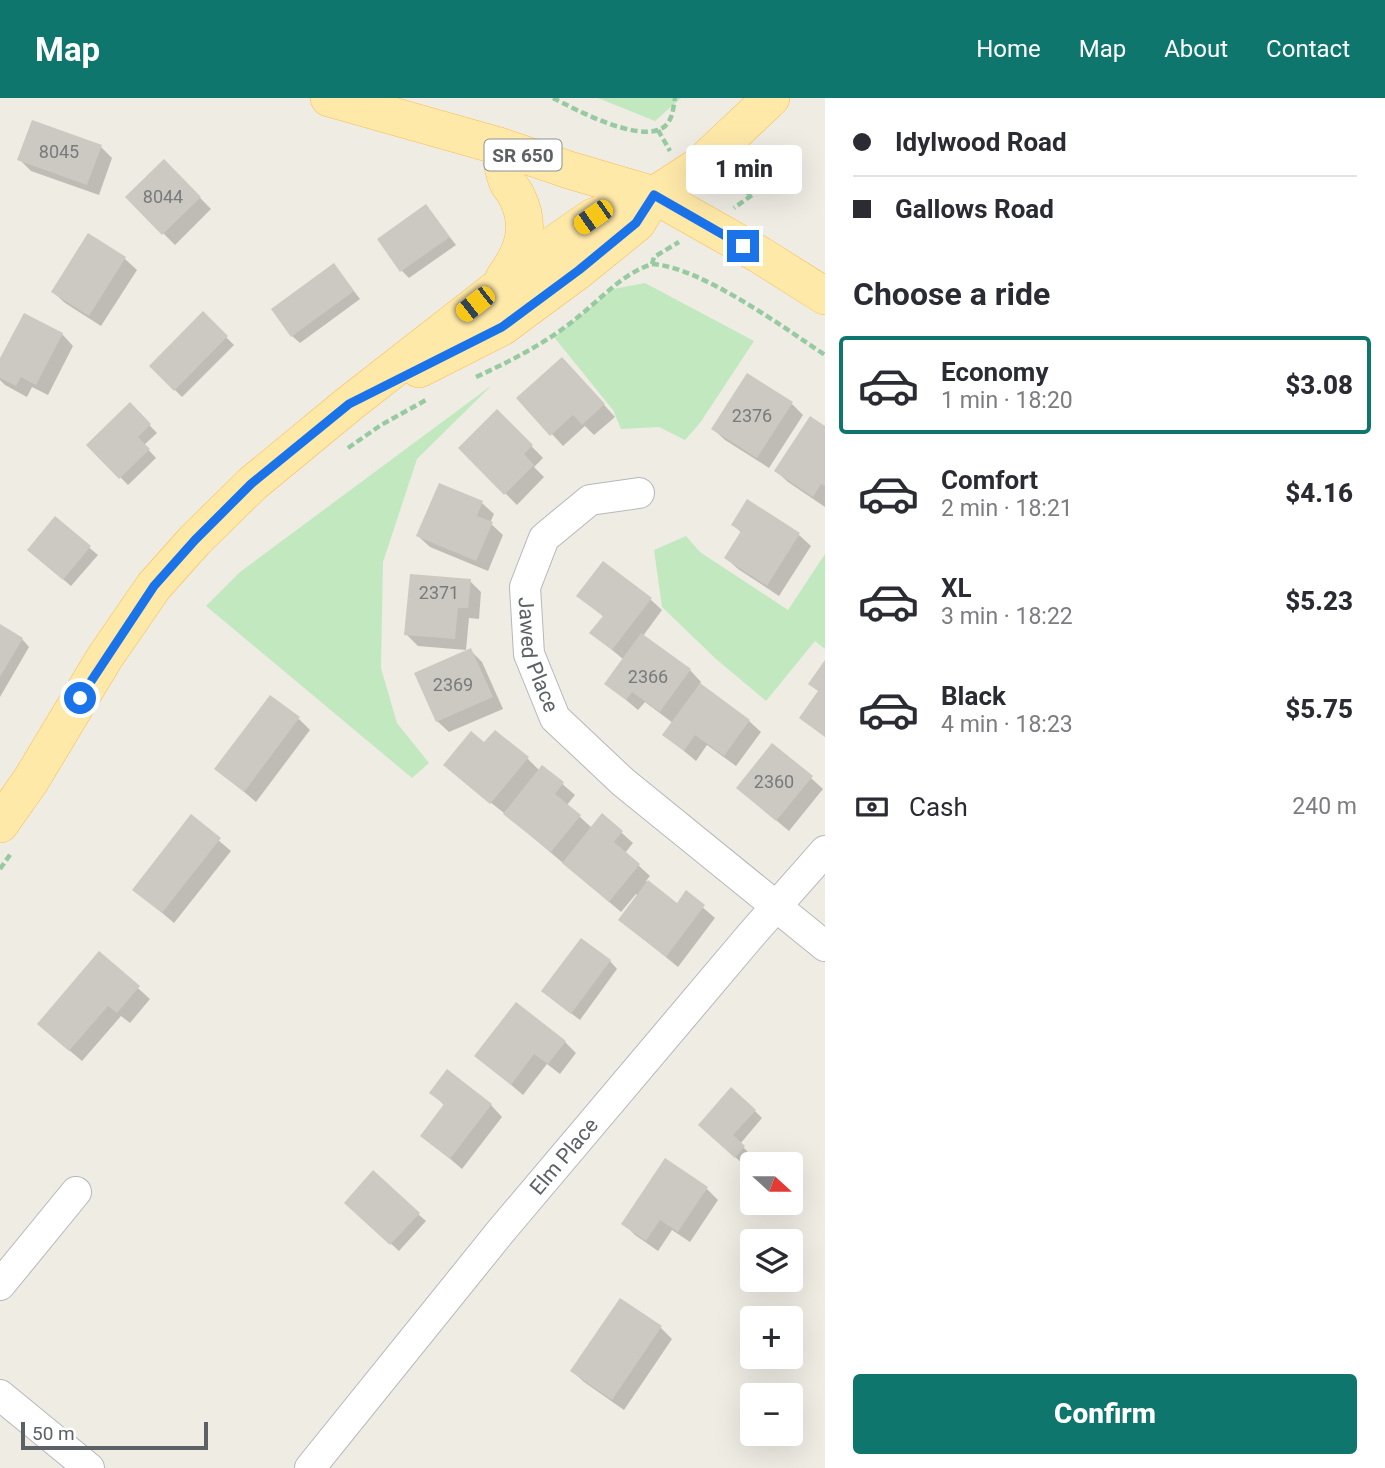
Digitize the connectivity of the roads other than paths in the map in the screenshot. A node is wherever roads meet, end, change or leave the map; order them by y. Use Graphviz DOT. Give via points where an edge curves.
graph roads {
  1 [pos="329,98"];
  2 [pos="771,98"];
  3 [pos="499,146"];
  4 [pos="654,195"];
  5 [pos="497,288"];
  6 [pos="825,296"];
  7 [pos="349,404"];
  8 [pos="639,494"];
  9 [pos="9,833"];
  10 [pos="825,851"];
  11 [pos="777,906"];
  12 [pos="825,946"];
  13 [pos="76,1192"];
  14 [pos="0,1285"];
  15 [pos="0,1395"];
  16 [pos="89,1468"];
  17 [pos="310,1468"];
  1 -- 3 [label="main road, SR 650"];
  2 -- 4 [label="main road" via="699,166"];
  3 -- 4 [label="main road, SR 650"];
  3 -- 5 [label="main road" via="526,227 518,259"];
  4 -- 5 [label="main road" via="593,217"];
  4 -- 6 [label="main road, SR 650"];
  4 -- 7 [label="main road" via="636,223 502,327"];
  5 -- 7 [label="main road"];
  7 -- 9 [label="main road" via="251,484 154,586 30,780"];
  8 -- 11 [label="street, Jawed Place" via="590,500 544,538 525,587 529,654 555,718 623,782"];
  10 -- 11 [label="street, Elm Place"];
  11 -- 12 [label="street, Jawed Place"];
  11 -- 17 [label="street, Elm Place" via="501,1231"];
  13 -- 14 [label="street"];
  15 -- 16 [label="street"];
}
